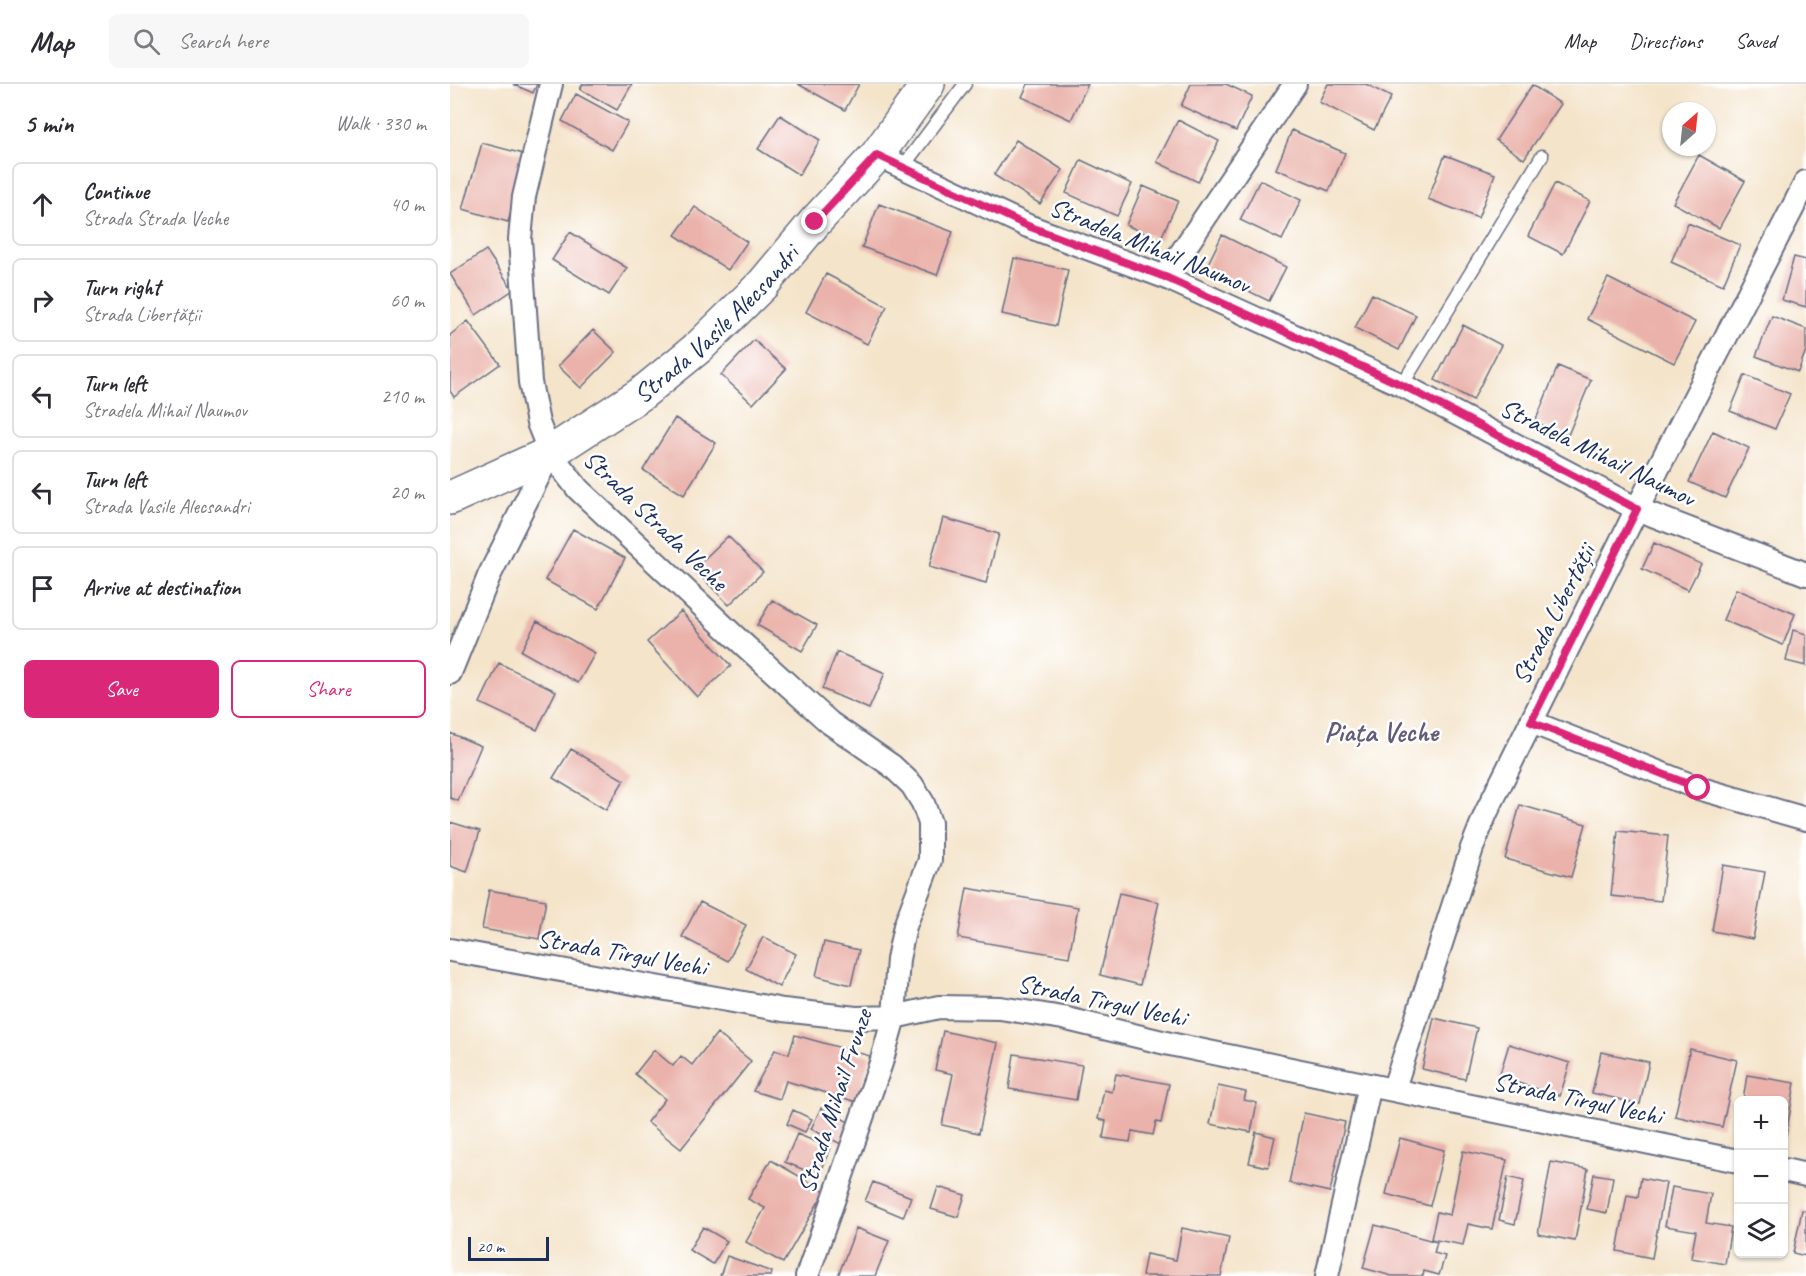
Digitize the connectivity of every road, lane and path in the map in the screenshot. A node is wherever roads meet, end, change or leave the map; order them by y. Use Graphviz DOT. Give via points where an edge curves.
graph roads {
  1 [pos="551,84"];
  2 [pos="928,84"];
  3 [pos="965,84"];
  4 [pos="1295,84"];
  5 [pos="1542,156"];
  6 [pos="889,162"];
  7 [pos="1806,182"];
  8 [pos="1165,277"];
  9 [pos="1402,385"];
  10 [pos="550,453"];
  11 [pos="450,498"];
  12 [pos="1637,509"];
  13 [pos="1806,574"];
  14 [pos="450,673"];
  15 [pos="1531,722"];
  16 [pos="923,803"];
  17 [pos="1806,819"];
  18 [pos="450,950"];
  19 [pos="894,1017"];
  20 [pos="1370,1085"];
  21 [pos="1394,1088"];
  22 [pos="1734,1160"];
  23 [pos="1788,1171"];
  24 [pos="1806,1175"];
  25 [pos="807,1276"];
  26 [pos="1327,1276"];
  1 -- 10 [label="street, Strada Strada Veche" via="524,197 520,239 530,382 538,423"];
  2 -- 6 [label="main road, Strada Vasile Alecsandri"];
  3 -- 6 [label="lane"];
  4 -- 8 [label="street"];
  5 -- 9 [label="lane"];
  6 -- 8 [label="street, Stradela Mihail Naumov" via="1028,226"];
  6 -- 10 [label="main road, Strada Vasile Alecsandri" via="815,222 763,284 699,347 641,394"];
  7 -- 12 [label="street, Strada Libertății"];
  8 -- 9 [label="street, Stradela Mihail Naumov"];
  9 -- 12 [label="street, Stradela Mihail Naumov"];
  10 -- 11 [label="main road, Strada Vasile Alecsandri"];
  10 -- 14 [label="street" via="489,576"];
  10 -- 16 [label="street, Strada Strada Veche" via="578,489 830,723 892,766 912,785"];
  12 -- 13 [label="street, Stradela Mihail Naumov"];
  12 -- 15 [label="street, Strada Libertății"];
  15 -- 17 [label="street" via="1698,788"];
  15 -- 21 [label="street, Strada Libertății" via="1472,848"];
  16 -- 19 [label="street, Strada Mihail Frunze" via="930,823 930,860 905,926"];
  18 -- 19 [label="street, Strada Tîrgul Vechi" via="783,1010 856,1018"];
  19 -- 20 [label="street, Strada Tîrgul Vechi" via="939,1007 1000,1008 1063,1018"];
  19 -- 25 [label="street, Strada Mihail Frunze"];
  20 -- 21 [label="street, Strada Tîrgul Vechi"];
  20 -- 26 [label="street"];
  21 -- 22 [label="street, Strada Tîrgul Vechi"];
  23 -- 24 [label="street"];
}
